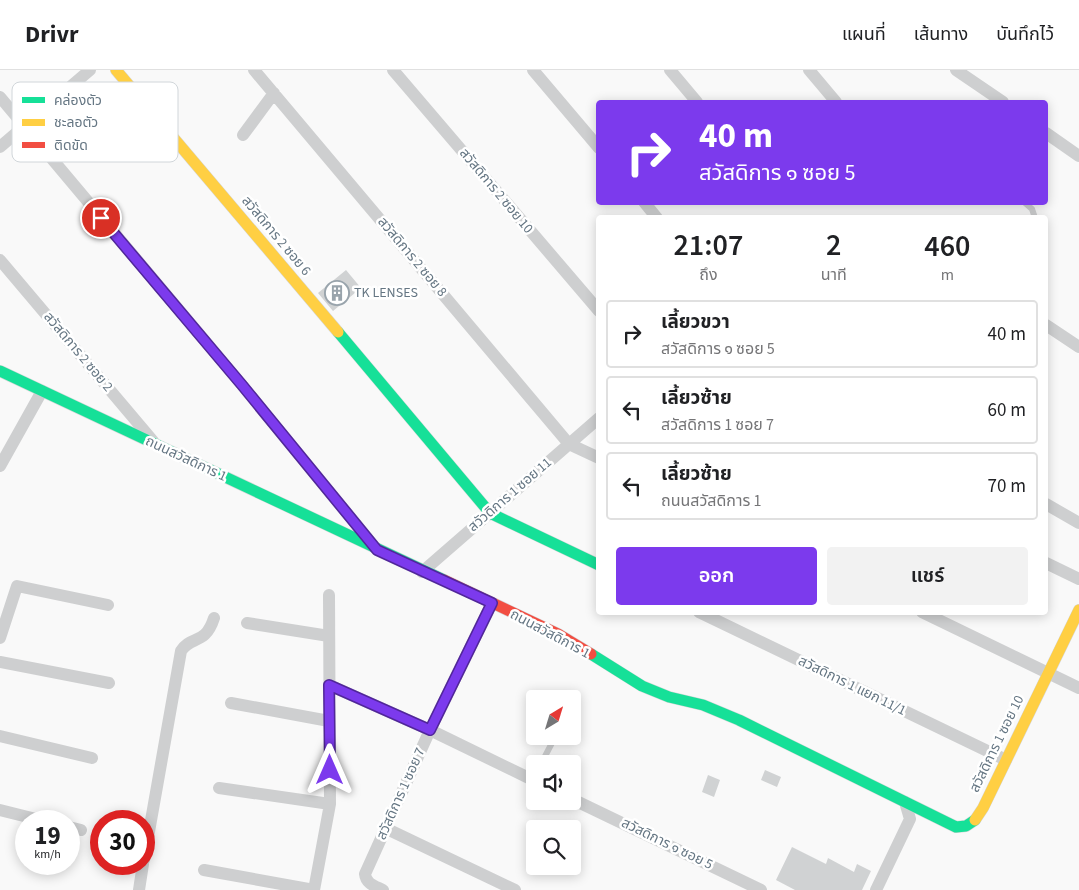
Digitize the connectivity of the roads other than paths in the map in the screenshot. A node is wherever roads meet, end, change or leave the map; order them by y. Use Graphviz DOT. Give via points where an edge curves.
graph roads {
  1 [pos="90,70"];
  2 [pos="116,70"];
  3 [pos="254,70"];
  4 [pos="393,70"];
  5 [pos="533,70"];
  6 [pos="670,70"];
  7 [pos="809,70"];
  8 [pos="956,70"];
  9 [pos="76,82"];
  10 [pos="126,82"];
  11 [pos="274,93"];
  12 [pos="0,97"];
  13 [pos="695,100"];
  14 [pos="834,100"];
  15 [pos="1000,100"];
  16 [pos="12,112"];
  17 [pos="1048,134"];
  18 [pos="242,135"];
  19 [pos="12,137"];
  20 [pos="178,143"];
  21 [pos="596,144"];
  22 [pos="0,147"];
  23 [pos="1079,156"];
  24 [pos="54,162"];
  25 [pos="646,205"];
  26 [pos="655,215"];
  27 [pos="0,260"];
  28 [pos="596,307"];
  29 [pos="1048,325"];
  30 [pos="1079,347"];
  31 [pos="0,371"];
  32 [pos="42,391"];
  33 [pos="596,421"];
  34 [pos="155,444"];
  35 [pos="569,444"];
  36 [pos="596,457"];
  37 [pos="0,466"];
  38 [pos="1048,505"];
  39 [pos="490,513"];
  40 [pos="1079,523"];
  41 [pos="377,550"];
  42 [pos="596,564"];
  43 [pos="1048,564"];
  44 [pos="422,572"];
  45 [pos="1079,579"];
  46 [pos="329,596"];
  47 [pos="492,603"];
  48 [pos="108,605"];
  49 [pos="1079,610"];
  50 [pos="705,615"];
  51 [pos="928,615"];
  52 [pos="214,618"];
  53 [pos="247,623"];
  54 [pos="329,636"];
  55 [pos="0,638"];
  56 [pos="0,662"];
  57 [pos="1048,673"];
  58 [pos="109,684"];
  59 [pos="329,685"];
  60 [pos="1079,688"];
  61 [pos="231,703"];
  62 [pos="329,721"];
  63 [pos="430,730"];
  64 [pos="0,736"];
  65 [pos="92,758"];
  66 [pos="1006,760"];
  67 [pos="526,775"];
  68 [pos="219,788"];
  69 [pos="905,802"];
  70 [pos="581,803"];
  71 [pos="330,804"];
  72 [pos="0,810"];
  73 [pos="152,810"];
  74 [pos="15,814"];
  75 [pos="385,828"];
  76 [pos="204,870"];
  77 [pos="141,875"];
  78 [pos="138,890"];
  79 [pos="314,890"];
  80 [pos="384,890"];
  81 [pos="515,890"];
  82 [pos="761,890"];
  83 [pos="876,890"];
  1 -- 9 [label="street"];
  2 -- 10 [label="street, สวัสดิการ 2 ซอย 6"];
  3 -- 11 [label="street, สวัสดิการ 2 ซอย 8"];
  4 -- 28 [label="street, สวัสดิการ 2 ซอย 10"];
  5 -- 21 [label="street"];
  6 -- 13 [label="street"];
  7 -- 14 [label="street"];
  8 -- 15 [label="street"];
  11 -- 18 [label="street"];
  11 -- 35 [label="street, สวัสดิการ 2 ซอย 8"];
  12 -- 16 [label="street"];
  17 -- 23 [label="street"];
  19 -- 22 [label="street"];
  20 -- 39 [label="street, สวัสดิการ 2 ซอย 6"];
  24 -- 41 [label="street"];
  25 -- 26 [label="street"];
  27 -- 34 [label="street, สวัสดิการ 2 ซอย 2"];
  29 -- 30 [label="street"];
  31 -- 32 [label="street, ถนนสวัสดิการ 1"];
  32 -- 34 [label="street, ถนนสวัสดิการ 1"];
  32 -- 37 [label="street"];
  33 -- 35 [label="street, สวัวดิการ 1 ซอย 11"];
  34 -- 41 [label="street, ถนนสวัสดิการ 1"];
  35 -- 36 [label="street"];
  35 -- 39 [label="street, สวัวดิการ 1 ซอย 11"];
  38 -- 40 [label="street"];
  39 -- 42 [label="street"];
  39 -- 44 [label="street, สวัวดิการ 1 ซอย 11"];
  41 -- 44 [label="street, ถนนสวัสดิการ 1"];
  43 -- 45 [label="street"];
  44 -- 47 [label="street, ถนนสวัสดิการ 1"];
  46 -- 54 [label="street"];
  47 -- 63 [label="street, สวัสดิการ 1 ซอย 7"];
  47 -- 69 [label="street, ถนนสวัสดิการ 1" via="558,634 642,686 739,720"];
  48 -- 55 [label="street" via="17,586"];
  49 -- 57 [label="street, สวัสดิการ 1 ซอย 10"];
  50 -- 66 [label="street, สวัสดิการ 1 แยก 11/1"];
  51 -- 57 [label="street"];
  52 -- 73 [label="street" via="209,631 181,651"];
  53 -- 54 [label="street"];
  54 -- 59 [label="street"];
  56 -- 58 [label="street"];
  57 -- 60 [label="street"];
  57 -- 66 [label="street, สวัสดิการ 1 ซอย 10"];
  59 -- 62 [label="street"];
  59 -- 63 [label="street"];
  61 -- 62 [label="street"];
  62 -- 71 [label="street"];
  63 -- 67 [label="street"];
  63 -- 75 [label="street, สวัสดิการ 1 ซอย 7"];
  64 -- 65 [label="street"];
  66 -- 69 [label="street, สวัสดิการ 1 ซอย 10" via="983,808 969,826 956,827"];
  68 -- 71 [label="street"];
  69 -- 83 [label="street" via="910,819"];
  70 -- 82 [label="street, สวัสดิการ ๑ ซอย 5"];
  71 -- 79 [label="street"];
  72 -- 74 [label="street"];
  75 -- 80 [label="street, สวัสดิการ 1 ซอย 7" via="365,874 365,879"];
  75 -- 81 [label="street"];
  76 -- 79 [label="street"];
  77 -- 78 [label="street"];
}
